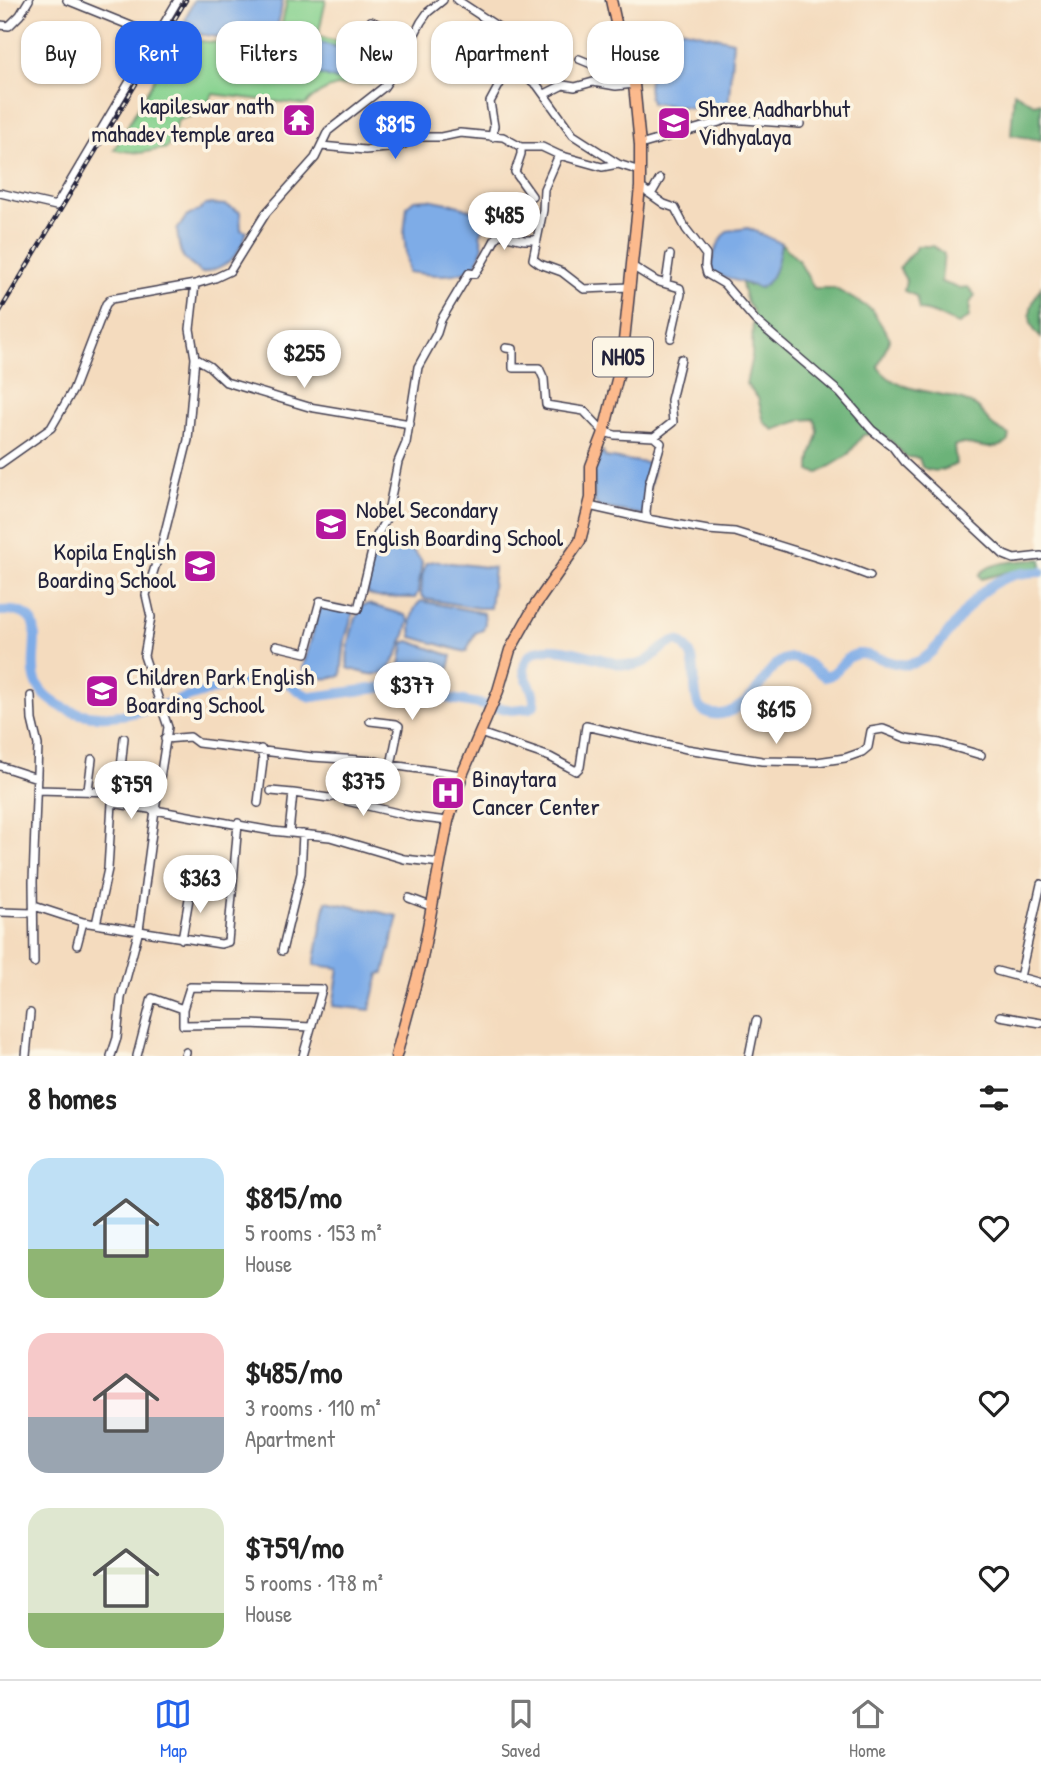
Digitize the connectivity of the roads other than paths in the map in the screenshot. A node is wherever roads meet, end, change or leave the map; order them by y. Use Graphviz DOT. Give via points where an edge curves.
graph roads {
  1 [pos="29,0"];
  2 [pos="66,0"];
  3 [pos="177,0"];
  4 [pos="443,0"];
  5 [pos="457,0"];
  6 [pos="611,0"];
  7 [pos="118,21"];
  8 [pos="165,21"];
  9 [pos="489,21"];
  10 [pos="616,21"];
  11 [pos="0,25"];
  12 [pos="417,29"];
  13 [pos="579,59"];
  14 [pos="587,62"];
  15 [pos="128,84"];
  16 [pos="386,84"];
  17 [pos="500,84"];
  18 [pos="534,84"];
  19 [pos="587,84"];
  20 [pos="604,84"];
  21 [pos="634,84"];
  22 [pos="545,94"];
  23 [pos="800,124"];
  24 [pos="492,137"];
  25 [pos="640,145"];
  26 [pos="321,146"];
  27 [pos="521,147"];
  28 [pos="559,155"];
  29 [pos="618,164"];
  30 [pos="640,171"];
  31 [pos="660,179"];
  32 [pos="644,190"];
  33 [pos="0,193"];
  34 [pos="532,195"];
  35 [pos="537,240"];
  36 [pos="670,255"];
  37 [pos="632,265"];
  38 [pos="666,283"];
  39 [pos="195,284"];
  40 [pos="629,287"];
  41 [pos="671,338"];
  42 [pos="506,348"];
  43 [pos="195,358"];
  44 [pos="681,359"];
  45 [pos="410,424"];
  46 [pos="604,432"];
  47 [pos="654,437"];
  48 [pos="0,464"];
  49 [pos="589,506"];
  50 [pos="647,519"];
  51 [pos="1041,556"];
  52 [pos="870,576"];
  53 [pos="276,646"];
  54 [pos="31,696"];
  55 [pos="370,721"];
  56 [pos="480,733"];
  57 [pos="124,738"];
  58 [pos="165,739"];
  59 [pos="261,749"];
  60 [pos="981,755"];
  61 [pos="92,759"];
  62 [pos="391,765"];
  63 [pos="0,766"];
  64 [pos="462,775"];
  65 [pos="37,778"];
  66 [pos="37,790"];
  67 [pos="88,790"];
  68 [pos="271,791"];
  69 [pos="114,792"];
  70 [pos="293,793"];
  71 [pos="112,803"];
  72 [pos="258,803"];
  73 [pos="155,810"];
  74 [pos="448,821"];
  75 [pos="238,823"];
  76 [pos="289,833"];
  77 [pos="303,834"];
  78 [pos="441,863"];
  79 [pos="1041,884"];
  80 [pos="191,887"];
  81 [pos="409,898"];
  82 [pos="433,908"];
  83 [pos="33,909"];
  84 [pos="0,912"];
  85 [pos="83,922"];
  86 [pos="96,924"];
  87 [pos="139,930"];
  88 [pos="182,939"];
  89 [pos="77,945"];
  90 [pos="282,951"];
  91 [pos="34,963"];
  92 [pos="997,971"];
  93 [pos="1020,977"];
  94 [pos="1041,983"];
  95 [pos="183,1009"];
  96 [pos="30,1013"];
  97 [pos="1000,1016"];
  98 [pos="756,1021"];
  99 [pos="1041,1023"];
  100 [pos="311,1027"];
  101 [pos="26,1056"];
  102 [pos="111,1056"];
  103 [pos="137,1056"];
  104 [pos="303,1056"];
  105 [pos="396,1056"];
  106 [pos="749,1056"];
  1 -- 11 [label="street" via="9,26"];
  2 -- 7 [label="street"];
  3 -- 8 [label="street"];
  4 -- 12 [label="street"];
  5 -- 9 [label="street"];
  6 -- 10 [label="main road, NH05"];
  13 -- 14 [label="street"];
  15 -- 33 [label="street" via="56,206"];
  16 -- 26 [label="street" via="328,131"];
  17 -- 24 [label="street" via="490,102"];
  18 -- 22 [label="street"];
  19 -- 22 [label="street" via="563,85"];
  20 -- 21 [label="street"];
  21 -- 25 [label="main road, NH05"];
  22 -- 29 [label="street" via="573,135"];
  23 -- 25 [label="street" via="730,120"];
  24 -- 26 [label="street" via="456,133 365,150"];
  24 -- 27 [label="street" via="503,137"];
  25 -- 30 [label="main road, NH05"];
  26 -- 39 [label="street" via="266,213 229,271"];
  27 -- 28 [label="street" via="542,147"];
  27 -- 34 [label="street" via="515,172"];
  28 -- 29 [label="street" via="602,167"];
  28 -- 35 [label="street" via="544,189"];
  29 -- 30 [label="street"];
  30 -- 32 [label="main road, NH05"];
  31 -- 32 [label="street" via="653,191"];
  32 -- 37 [label="main road, NH05"];
  32 -- 51 [label="street" via="675,208 706,255 707,274 724,284 755,320 840,393 904,462 1004,555 1014,559"];
  35 -- 40 [label="street" via="533,258 584,289"];
  35 -- 45 [label="street" via="498,234 475,274 469,273 462,283 418,368"];
  36 -- 38 [label="street"];
  37 -- 38 [label="street"];
  37 -- 40 [label="main road, NH05"];
  38 -- 41 [label="street" via="680,288 681,295"];
  39 -- 43 [label="street" via="190,329"];
  39 -- 48 [label="street" via="111,299 73,390 51,428"];
  40 -- 46 [label="main road, NH05" via="622,360"];
  42 -- 46 [label="street" via="513,349 513,368 538,368 544,379 546,405 584,411"];
  43 -- 45 [label="street" via="226,382 309,407"];
  43 -- 58 [label="street" via="188,440 146,596 151,617 144,656 168,727"];
  44 -- 47 [label="street" via="671,400 673,422"];
  45 -- 53 [label="street" via="358,609 320,601 306,653"];
  46 -- 47 [label="street"];
  46 -- 49 [label="main road, NH05" via="591,466"];
  47 -- 50 [label="street" via="661,443 649,484"];
  49 -- 50 [label="street"];
  49 -- 56 [label="main road, NH05" via="580,541 510,650"];
  50 -- 52 [label="street" via="735,532"];
  54 -- 65 [label="street"];
  55 -- 62 [label="street" via="399,726"];
  56 -- 60 [label="street" via="576,771 586,726 753,761 845,758 868,747 872,730 878,728"];
  56 -- 64 [label="main road, NH05"];
  57 -- 69 [label="street"];
  58 -- 59 [label="street" via="190,737 198,743"];
  58 -- 73 [label="street"];
  59 -- 62 [label="street"];
  59 -- 72 [label="street"];
  61 -- 67 [label="street"];
  62 -- 64 [label="street"];
  63 -- 65 [label="street"];
  64 -- 74 [label="main road, NH05"];
  65 -- 66 [label="street"];
  66 -- 67 [label="street"];
  66 -- 83 [label="street"];
  67 -- 69 [label="street"];
  68 -- 70 [label="street"];
  69 -- 71 [label="street"];
  70 -- 74 [label="street" via="341,795 414,817"];
  70 -- 76 [label="street"];
  71 -- 73 [label="street"];
  71 -- 86 [label="street" via="108,869"];
  73 -- 75 [label="street"];
  73 -- 87 [label="street"];
  74 -- 78 [label="main road, NH05"];
  75 -- 76 [label="street"];
  75 -- 88 [label="street" via="228,942"];
  76 -- 77 [label="street"];
  77 -- 78 [label="street" via="330,837 404,859"];
  77 -- 90 [label="street" via="301,873"];
  78 -- 82 [label="main road, NH05"];
  79 -- 93 [label="street"];
  80 -- 88 [label="street"];
  81 -- 82 [label="street"];
  82 -- 105 [label="main road, NH05"];
  83 -- 84 [label="street"];
  83 -- 85 [label="street"];
  83 -- 91 [label="street"];
  85 -- 86 [label="street"];
  85 -- 89 [label="street"];
  86 -- 87 [label="street"];
  87 -- 88 [label="street"];
  87 -- 102 [label="street"];
  92 -- 93 [label="street"];
  93 -- 94 [label="street"];
  95 -- 100 [label="street" via="183,1025"];
  95 -- 100 [label="street" via="190,987 322,989"];
  95 -- 103 [label="street" via="152,998"];
  96 -- 101 [label="street"];
  97 -- 99 [label="street"];
  98 -- 106 [label="street"];
  100 -- 104 [label="street"];
}
